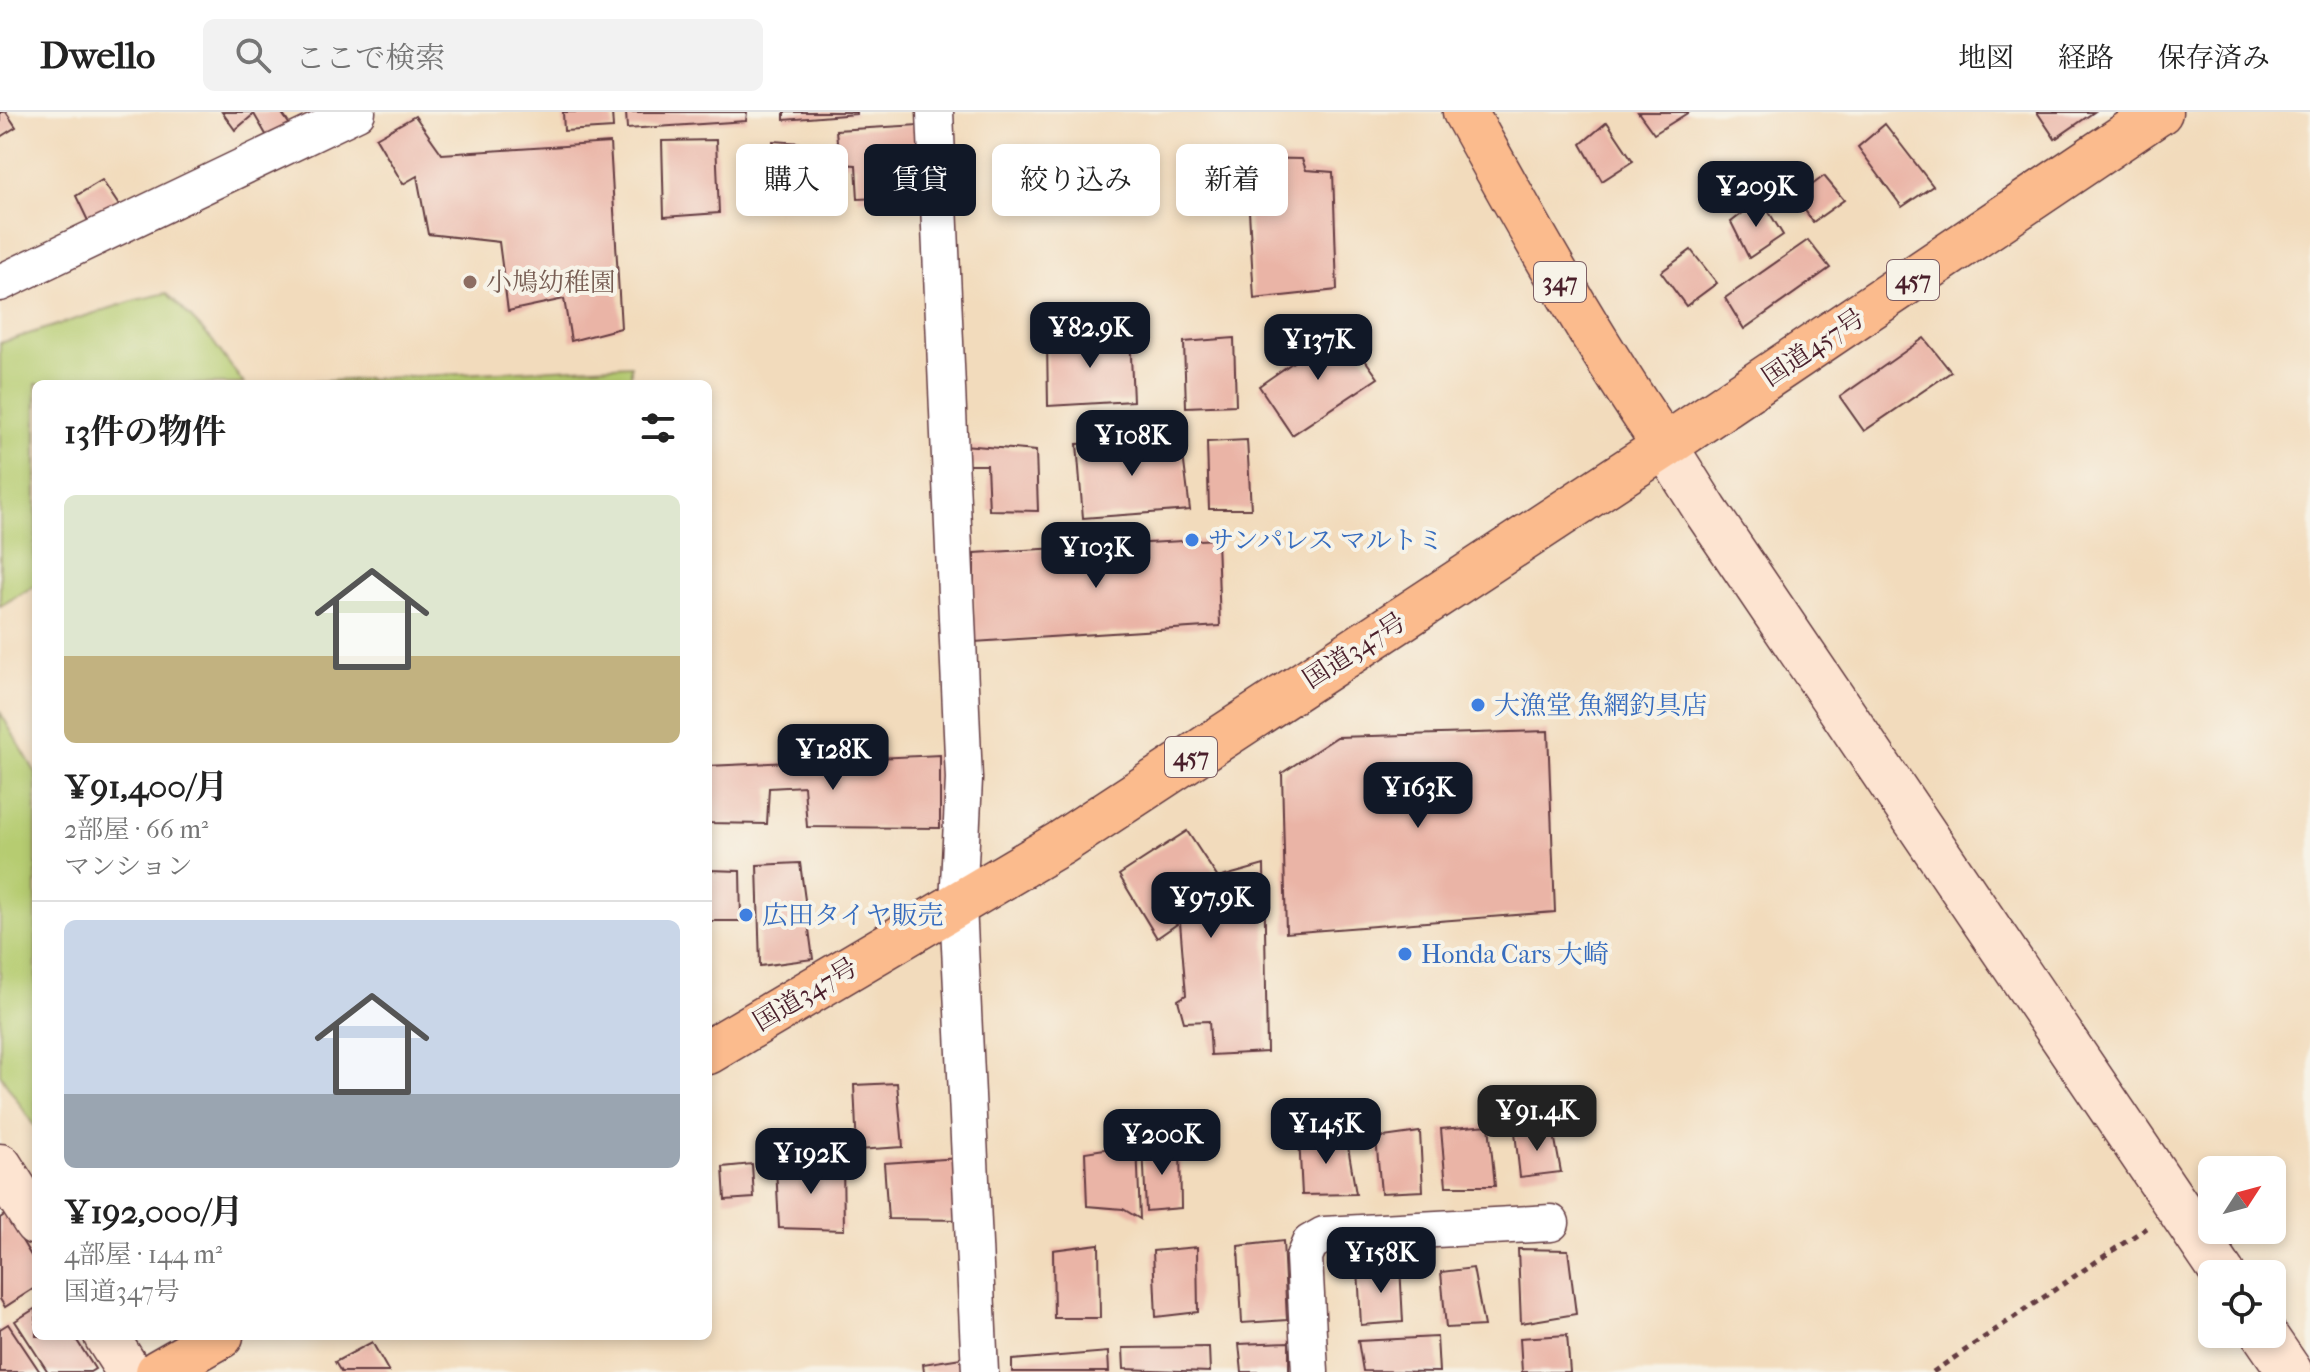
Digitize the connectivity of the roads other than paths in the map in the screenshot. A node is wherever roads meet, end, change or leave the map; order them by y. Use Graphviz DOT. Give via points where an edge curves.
graph roads {
  1 [pos="357,112"];
  2 [pos="935,112"];
  3 [pos="1465,112"];
  4 [pos="2160,112"];
  5 [pos="0,283"];
  6 [pos="1665,446"];
  7 [pos="958,904"];
  8 [pos="712,1050"];
  9 [pos="0,1166"];
  10 [pos="32,1217"];
  11 [pos="1551,1223"];
  12 [pos="2213,1260"];
  13 [pos="109,1340"];
  14 [pos="214,1340"];
  15 [pos="2274,1348"];
  16 [pos="129,1372"];
  17 [pos="158,1372"];
  18 [pos="980,1372"];
  19 [pos="1310,1372"];
  20 [pos="2290,1372"];
  1 -- 5 [label="street"];
  2 -- 7 [label="street" via="964,779"];
  3 -- 6 [label="highway, 347" via="1546,259"];
  4 -- 6 [label="highway, 国道457号 / 457"];
  6 -- 7 [label="highway, 国道347号 / 457" via="1061,843"];
  6 -- 12 [label="street"];
  7 -- 8 [label="highway, 国道347号 / 457"];
  7 -- 18 [label="street"];
  9 -- 10 [label="street"];
  11 -- 19 [label="street" via="1324,1235 1310,1243 1304,1257"];
  13 -- 16 [label="street"];
  14 -- 17 [label="highway"];
  15 -- 20 [label="street"];
}
